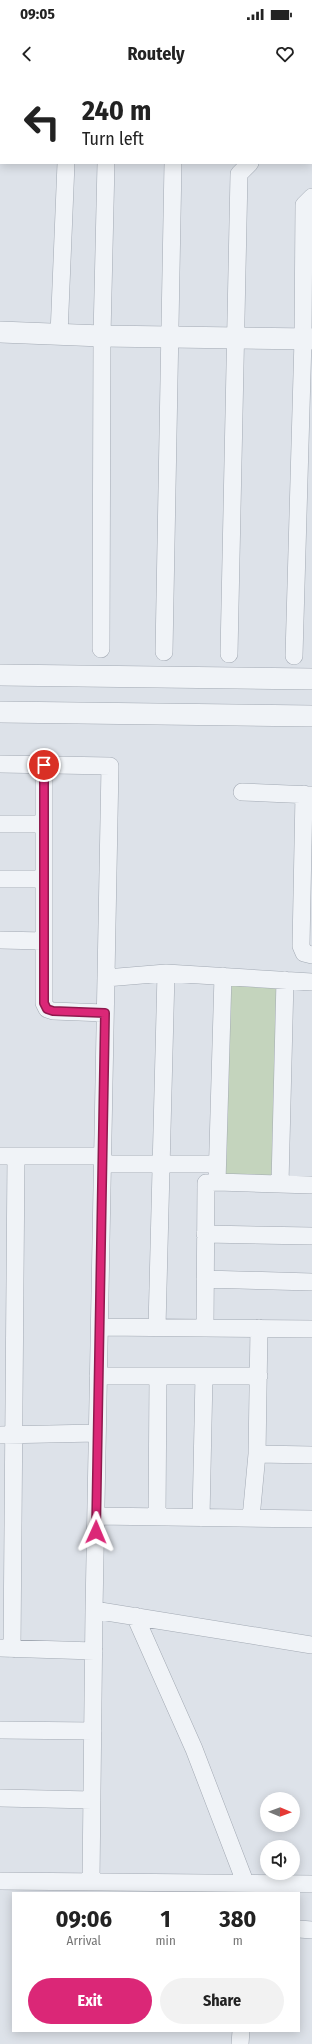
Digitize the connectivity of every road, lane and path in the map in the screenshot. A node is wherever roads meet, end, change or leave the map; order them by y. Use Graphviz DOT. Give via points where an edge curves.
graph roads {
  1 [pos="66,164"];
  2 [pos="106,164"];
  3 [pos="173,164"];
  4 [pos="249,164"];
  5 [pos="312,197"];
  6 [pos="0,332"];
  7 [pos="59,335"];
  8 [pos="102,336"];
  9 [pos="170,337"];
  10 [pos="236,338"];
  11 [pos="307,339"];
  12 [pos="101,649"];
  13 [pos="164,652"];
  14 [pos="229,654"];
  15 [pos="294,656"];
  16 [pos="0,675"];
  17 [pos="312,679"];
  18 [pos="0,712"];
  19 [pos="312,716"];
  20 [pos="0,764"];
  21 [pos="44,765"];
  22 [pos="242,792"];
  23 [pos="308,794"];
  24 [pos="0,824"];
  25 [pos="44,824"];
  26 [pos="0,879"];
  27 [pos="43,880"];
  28 [pos="0,940"];
  29 [pos="44,941"];
  30 [pos="312,954"];
  31 [pos="166,973"];
  32 [pos="223,976"];
  33 [pos="106,978"];
  34 [pos="286,980"];
  35 [pos="312,982"];
  36 [pos="105,1013"];
  37 [pos="8,1156"];
  38 [pos="103,1160"];
  39 [pos="160,1164"];
  40 [pos="217,1164"];
  41 [pos="218,1182"];
  42 [pos="280,1184"];
  43 [pos="312,1185"];
  44 [pos="8,1217"];
  45 [pos="205,1234"];
  46 [pos="312,1236"];
  47 [pos="205,1279"];
  48 [pos="312,1282"];
  49 [pos="100,1327"];
  50 [pos="157,1327"];
  51 [pos="205,1328"];
  52 [pos="259,1328"];
  53 [pos="312,1329"];
  54 [pos="98,1376"];
  55 [pos="158,1376"];
  56 [pos="204,1376"];
  57 [pos="258,1376"];
  58 [pos="97,1433"];
  59 [pos="7,1435"];
  60 [pos="257,1454"];
  61 [pos="312,1455"];
  62 [pos="96,1516"];
  63 [pos="157,1517"];
  64 [pos="201,1518"];
  65 [pos="251,1518"];
  66 [pos="312,1519"];
  67 [pos="94,1610"];
  68 [pos="135,1616"];
  69 [pos="312,1645"];
  70 [pos="6,1649"];
  71 [pos="94,1651"];
  72 [pos="0,1730"];
  73 [pos="93,1731"];
  74 [pos="0,1798"];
  75 [pos="92,1800"];
  76 [pos="0,1880"];
  77 [pos="91,1882"];
  78 [pos="245,1882"];
  79 [pos="312,1884"];
  80 [pos="300,1929"];
  81 [pos="312,1930"];
  82 [pos="241,2032"];
  83 [pos="240,2044"];
  1 -- 7 [label="street"];
  2 -- 8 [label="street"];
  3 -- 9 [label="street"];
  4 -- 10 [label="street" via="239,174"];
  5 -- 11 [label="street" via="304,205"];
  6 -- 7 [label="street"];
  7 -- 8 [label="street"];
  8 -- 9 [label="street"];
  8 -- 12 [label="street"];
  9 -- 10 [label="street"];
  9 -- 13 [label="street"];
  10 -- 11 [label="street"];
  10 -- 14 [label="street"];
  11 -- 15 [label="street"];
  16 -- 17 [label="street"];
  18 -- 19 [label="street"];
  20 -- 21 [label="street"];
  21 -- 25 [label="street"];
  21 -- 33 [label="street" via="110,766"];
  22 -- 23 [label="street"];
  23 -- 30 [label="street" via="301,946 304,953"];
  24 -- 25 [label="street"];
  25 -- 27 [label="street"];
  26 -- 27 [label="street"];
  27 -- 29 [label="street"];
  28 -- 29 [label="street"];
  29 -- 36 [label="street" via="44,1003 47,1009"];
  31 -- 32 [label="street"];
  31 -- 33 [label="street"];
  31 -- 39 [label="street"];
  32 -- 34 [label="street"];
  32 -- 40 [label="street"];
  33 -- 36 [label="street"];
  34 -- 35 [label="street"];
  34 -- 42 [label="street"];
  36 -- 38 [label="street"];
  37 -- 38 [label="street"];
  37 -- 44 [label="street"];
  38 -- 39 [label="street"];
  38 -- 49 [label="street"];
  39 -- 40 [label="street"];
  39 -- 50 [label="street"];
  40 -- 41 [label="street"];
  41 -- 42 [label="street"];
  41 -- 45 [label="street" via="206,1183"];
  42 -- 43 [label="street"];
  44 -- 59 [label="street"];
  45 -- 46 [label="street"];
  45 -- 47 [label="street"];
  47 -- 48 [label="street"];
  47 -- 51 [label="street"];
  49 -- 50 [label="street"];
  49 -- 54 [label="street"];
  50 -- 51 [label="street"];
  51 -- 52 [label="street"];
  52 -- 53 [label="street"];
  52 -- 57 [label="street"];
  54 -- 55 [label="street"];
  54 -- 58 [label="street"];
  55 -- 56 [label="street"];
  55 -- 63 [label="street"];
  56 -- 57 [label="street"];
  56 -- 64 [label="street"];
  57 -- 60 [label="street"];
  58 -- 59 [label="street"];
  58 -- 62 [label="street"];
  59 -- 70 [label="street"];
  60 -- 61 [label="street"];
  60 -- 65 [label="street"];
  62 -- 63 [label="street"];
  62 -- 67 [label="street"];
  63 -- 64 [label="street"];
  64 -- 65 [label="street"];
  65 -- 66 [label="street"];
  67 -- 68 [label="street"];
  67 -- 71 [label="street"];
  68 -- 69 [label="street"];
  68 -- 78 [label="street" via="194,1749"];
  70 -- 71 [label="street"];
  71 -- 73 [label="street"];
  72 -- 73 [label="street"];
  73 -- 75 [label="street"];
  74 -- 75 [label="street"];
  75 -- 77 [label="street"];
  76 -- 77 [label="street"];
  77 -- 78 [label="street"];
  78 -- 79 [label="street"];
  80 -- 81 [label="street"];
  82 -- 83 [label="street"];
}
